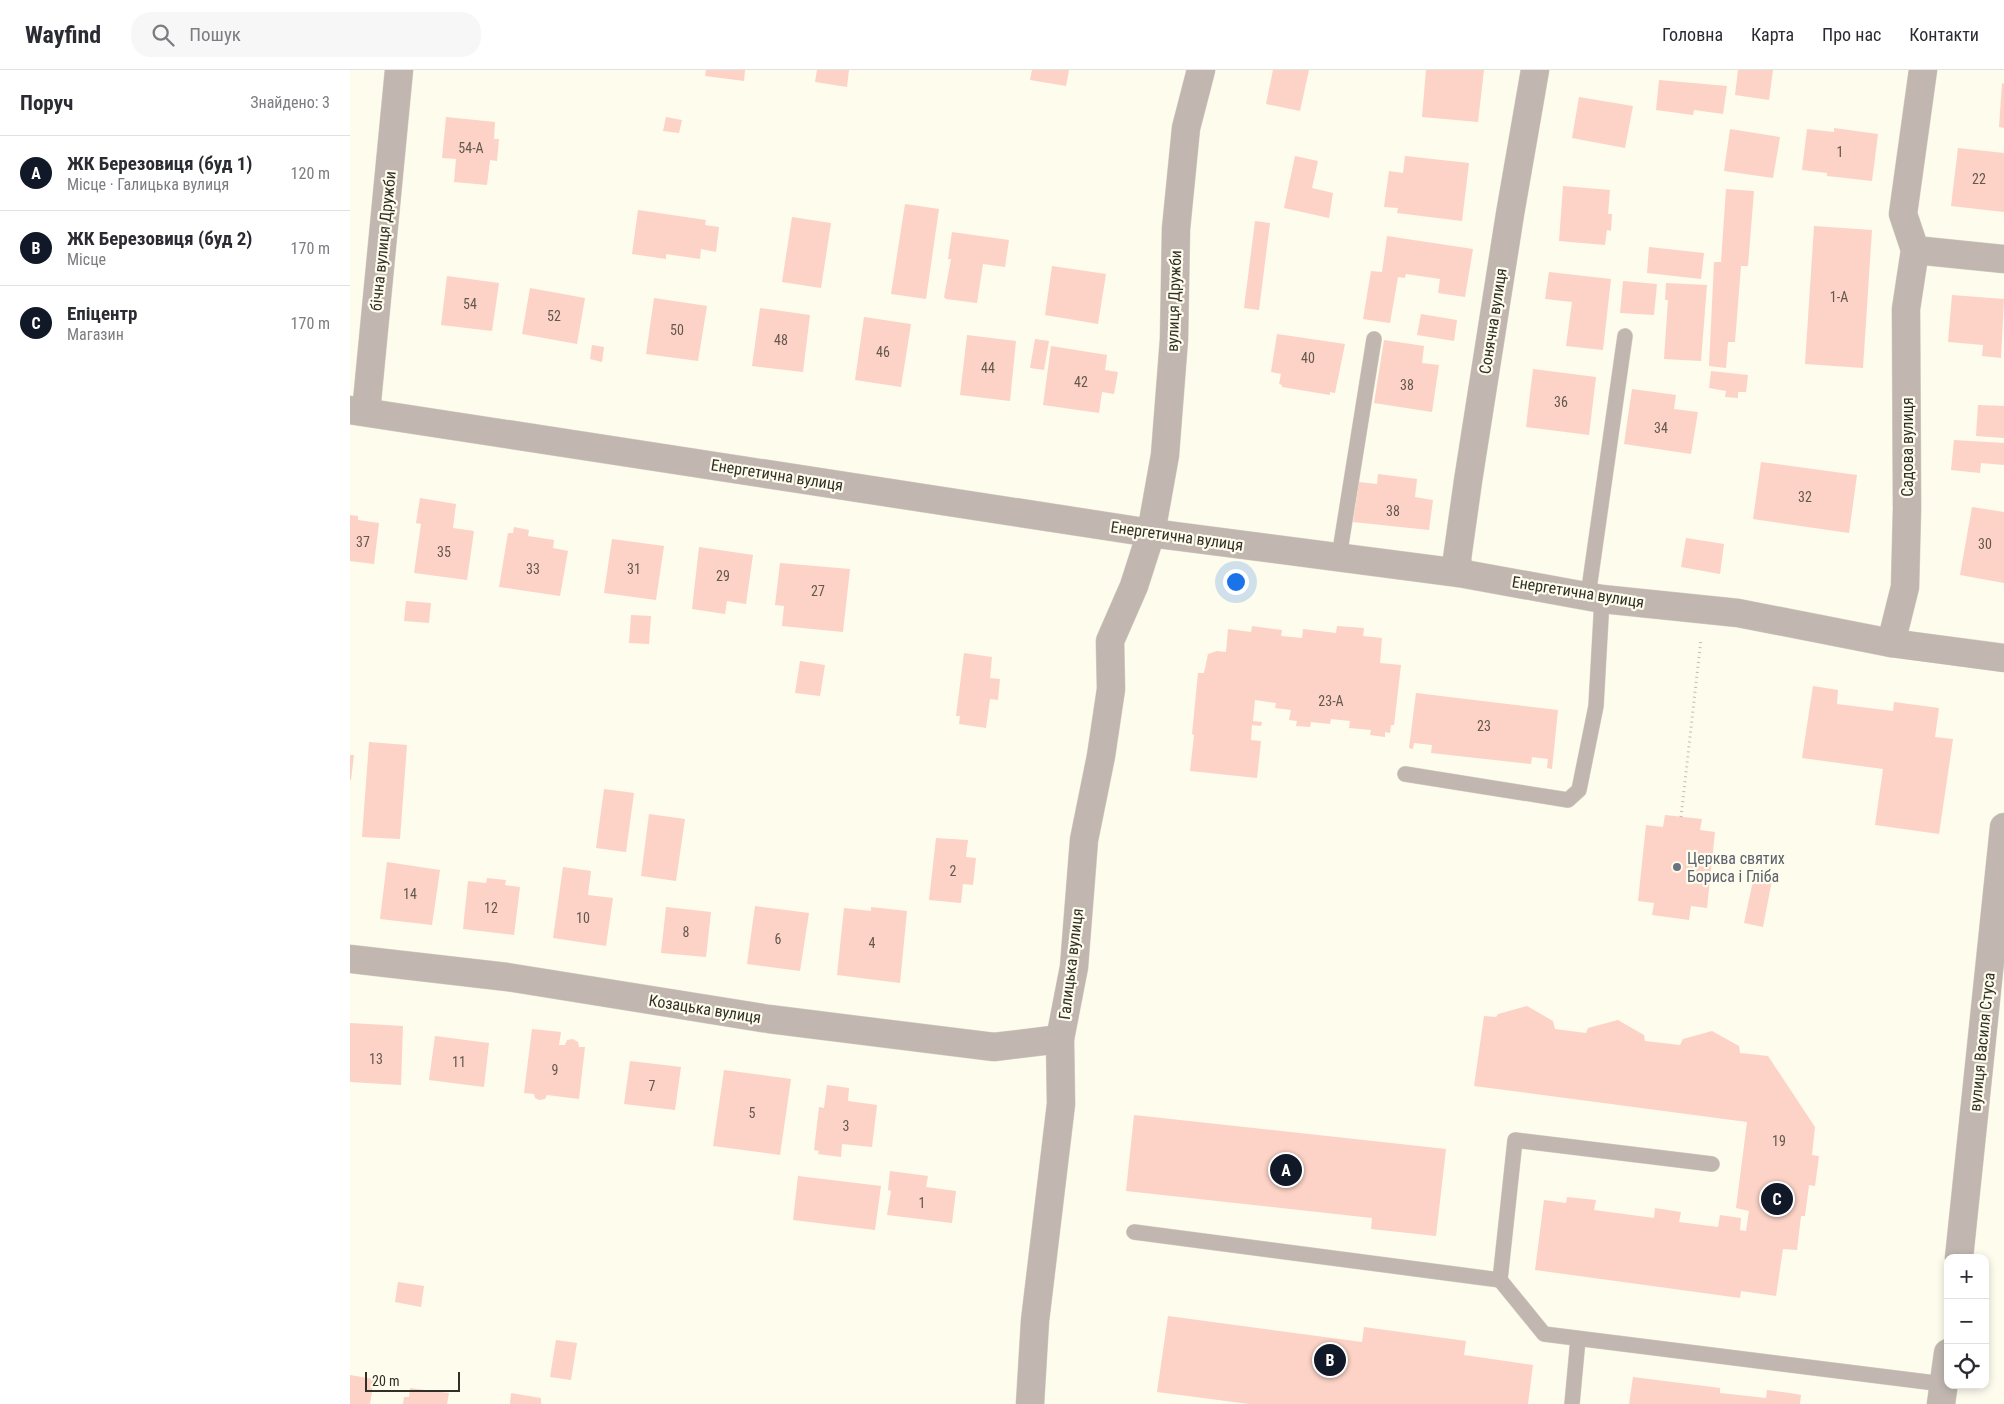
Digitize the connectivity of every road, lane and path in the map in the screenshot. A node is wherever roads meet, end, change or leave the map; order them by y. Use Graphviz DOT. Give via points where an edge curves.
graph roads {
  1 [pos="399,70"];
  2 [pos="1200,70"];
  3 [pos="1535,70"];
  4 [pos="1923,70"];
  5 [pos="1915,250"];
  6 [pos="2004,259"];
  7 [pos="1625,336"];
  8 [pos="1374,339"];
  9 [pos="358,411"];
  10 [pos="1151,533"];
  11 [pos="1340,557"];
  12 [pos="1459,573"];
  13 [pos="1595,598"];
  14 [pos="1704,610"];
  15 [pos="1891,643"];
  16 [pos="2004,658"];
  17 [pos="1405,774"];
  18 [pos="1681,817"];
  19 [pos="2004,827"];
  20 [pos="350,959"];
  21 [pos="1997,961"];
  22 [pos="1060,1039"];
  23 [pos="1712,1164"];
  24 [pos="1134,1232"];
  25 [pos="1960,1254"];
  26 [pos="1500,1280"];
  27 [pos="1578,1338"];
  28 [pos="1944,1380"];
  29 [pos="1942,1394"];
  30 [pos="1030,1404"];
  31 [pos="1572,1404"];
  1 -- 9 [label="street, бічна вулиця Дружби"];
  2 -- 10 [label="street, вулиця Дружби" via="1185,138 1176,229 1174,339 1165,455"];
  3 -- 12 [label="street, Сонячна вулиця" via="1471,462 1457,559"];
  4 -- 5 [label="street, Садова вулиця" via="1903,214"];
  5 -- 6 [label="street"];
  5 -- 15 [label="street, Садова вулиця" via="1906,309 1905,587"];
  7 -- 13 [label="lane"];
  8 -- 11 [label="lane"];
  9 -- 10 [label="street, Енергетична вулиця"];
  10 -- 11 [label="street, Енергетична вулиця"];
  10 -- 22 [label="street, Галицька вулиця" via="1134,586 1110,641 1111,689 1084,840 1074,967"];
  11 -- 12 [label="street, Енергетична вулиця"];
  12 -- 13 [label="street, Енергетична вулиця"];
  13 -- 14 [label="street, Енергетична вулиця"];
  13 -- 17 [label="lane" via="1596,706 1579,790 1568,800"];
  14 -- 15 [label="street, Енергетична вулиця" via="1738,613"];
  14 -- 18 [label="path"];
  15 -- 16 [label="street, Енергетична вулиця"];
  19 -- 21 [label="street, вулиця Василя Стуса"];
  20 -- 22 [label="street, Козацька вулиця" via="507,977 769,1018 994,1047"];
  21 -- 25 [label="street, вулиця Василя Стуса"];
  22 -- 30 [label="street, Галицька вулиця" via="1061,1104 1035,1321"];
  23 -- 26 [label="lane" via="1515,1140"];
  24 -- 26 [label="lane"];
  26 -- 27 [label="lane" via="1544,1334"];
  27 -- 29 [label="lane"];
  27 -- 31 [label="lane"];
  28 -- 29 [label="street"];
}
